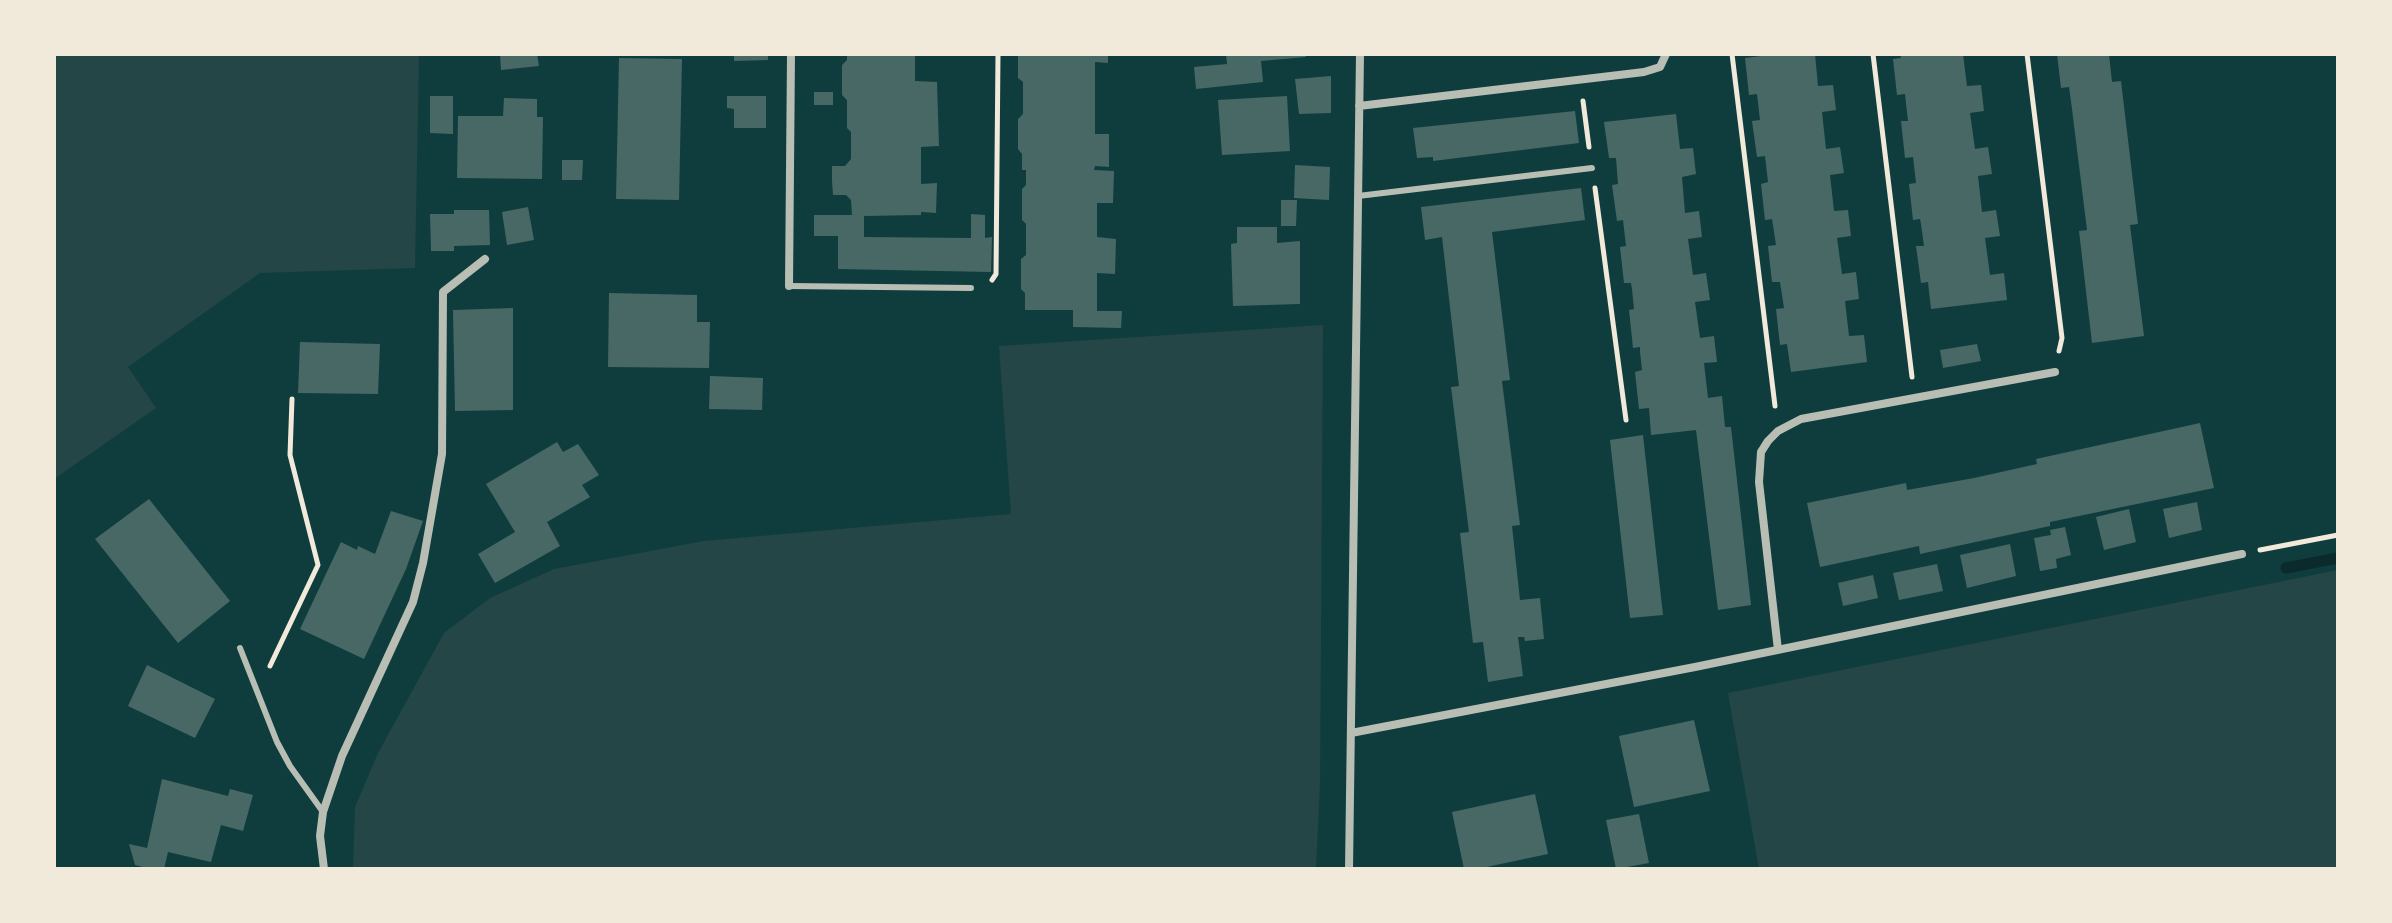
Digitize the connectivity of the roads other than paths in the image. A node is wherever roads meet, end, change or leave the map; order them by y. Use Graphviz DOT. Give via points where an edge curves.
graph roads {
  1 [pos="791,54"];
  2 [pos="1360,54"];
  3 [pos="1666,54"];
  4 [pos="1359,106"];
  5 [pos="1592,168"];
  6 [pos="1358,196"];
  7 [pos="485,259"];
  8 [pos="789,286"];
  9 [pos="971,288"];
  10 [pos="2055,372"];
  11 [pos="2242,554"];
  12 [pos="240,648"];
  13 [pos="1778,650"];
  14 [pos="1351,733"];
  15 [pos="323,812"];
  16 [pos="324,869"];
  17 [pos="1349,869"];
  1 -- 8 [label="street"];
  2 -- 4 [label="street"];
  3 -- 4 [label="street" via="1660,67 1644,72"];
  4 -- 6 [label="street"];
  5 -- 6 [label="lane"];
  6 -- 14 [label="street"];
  7 -- 15 [label="street" via="443,292 442,454 423,563 413,602 342,756"];
  8 -- 9 [label="lane"];
  10 -- 13 [label="street" via="1801,419 1778,431 1761,452 1758,466"];
  11 -- 13 [label="street"];
  12 -- 15 [label="lane" via="277,742"];
  13 -- 14 [label="street"];
  14 -- 17 [label="street"];
  15 -- 16 [label="street"];
}
